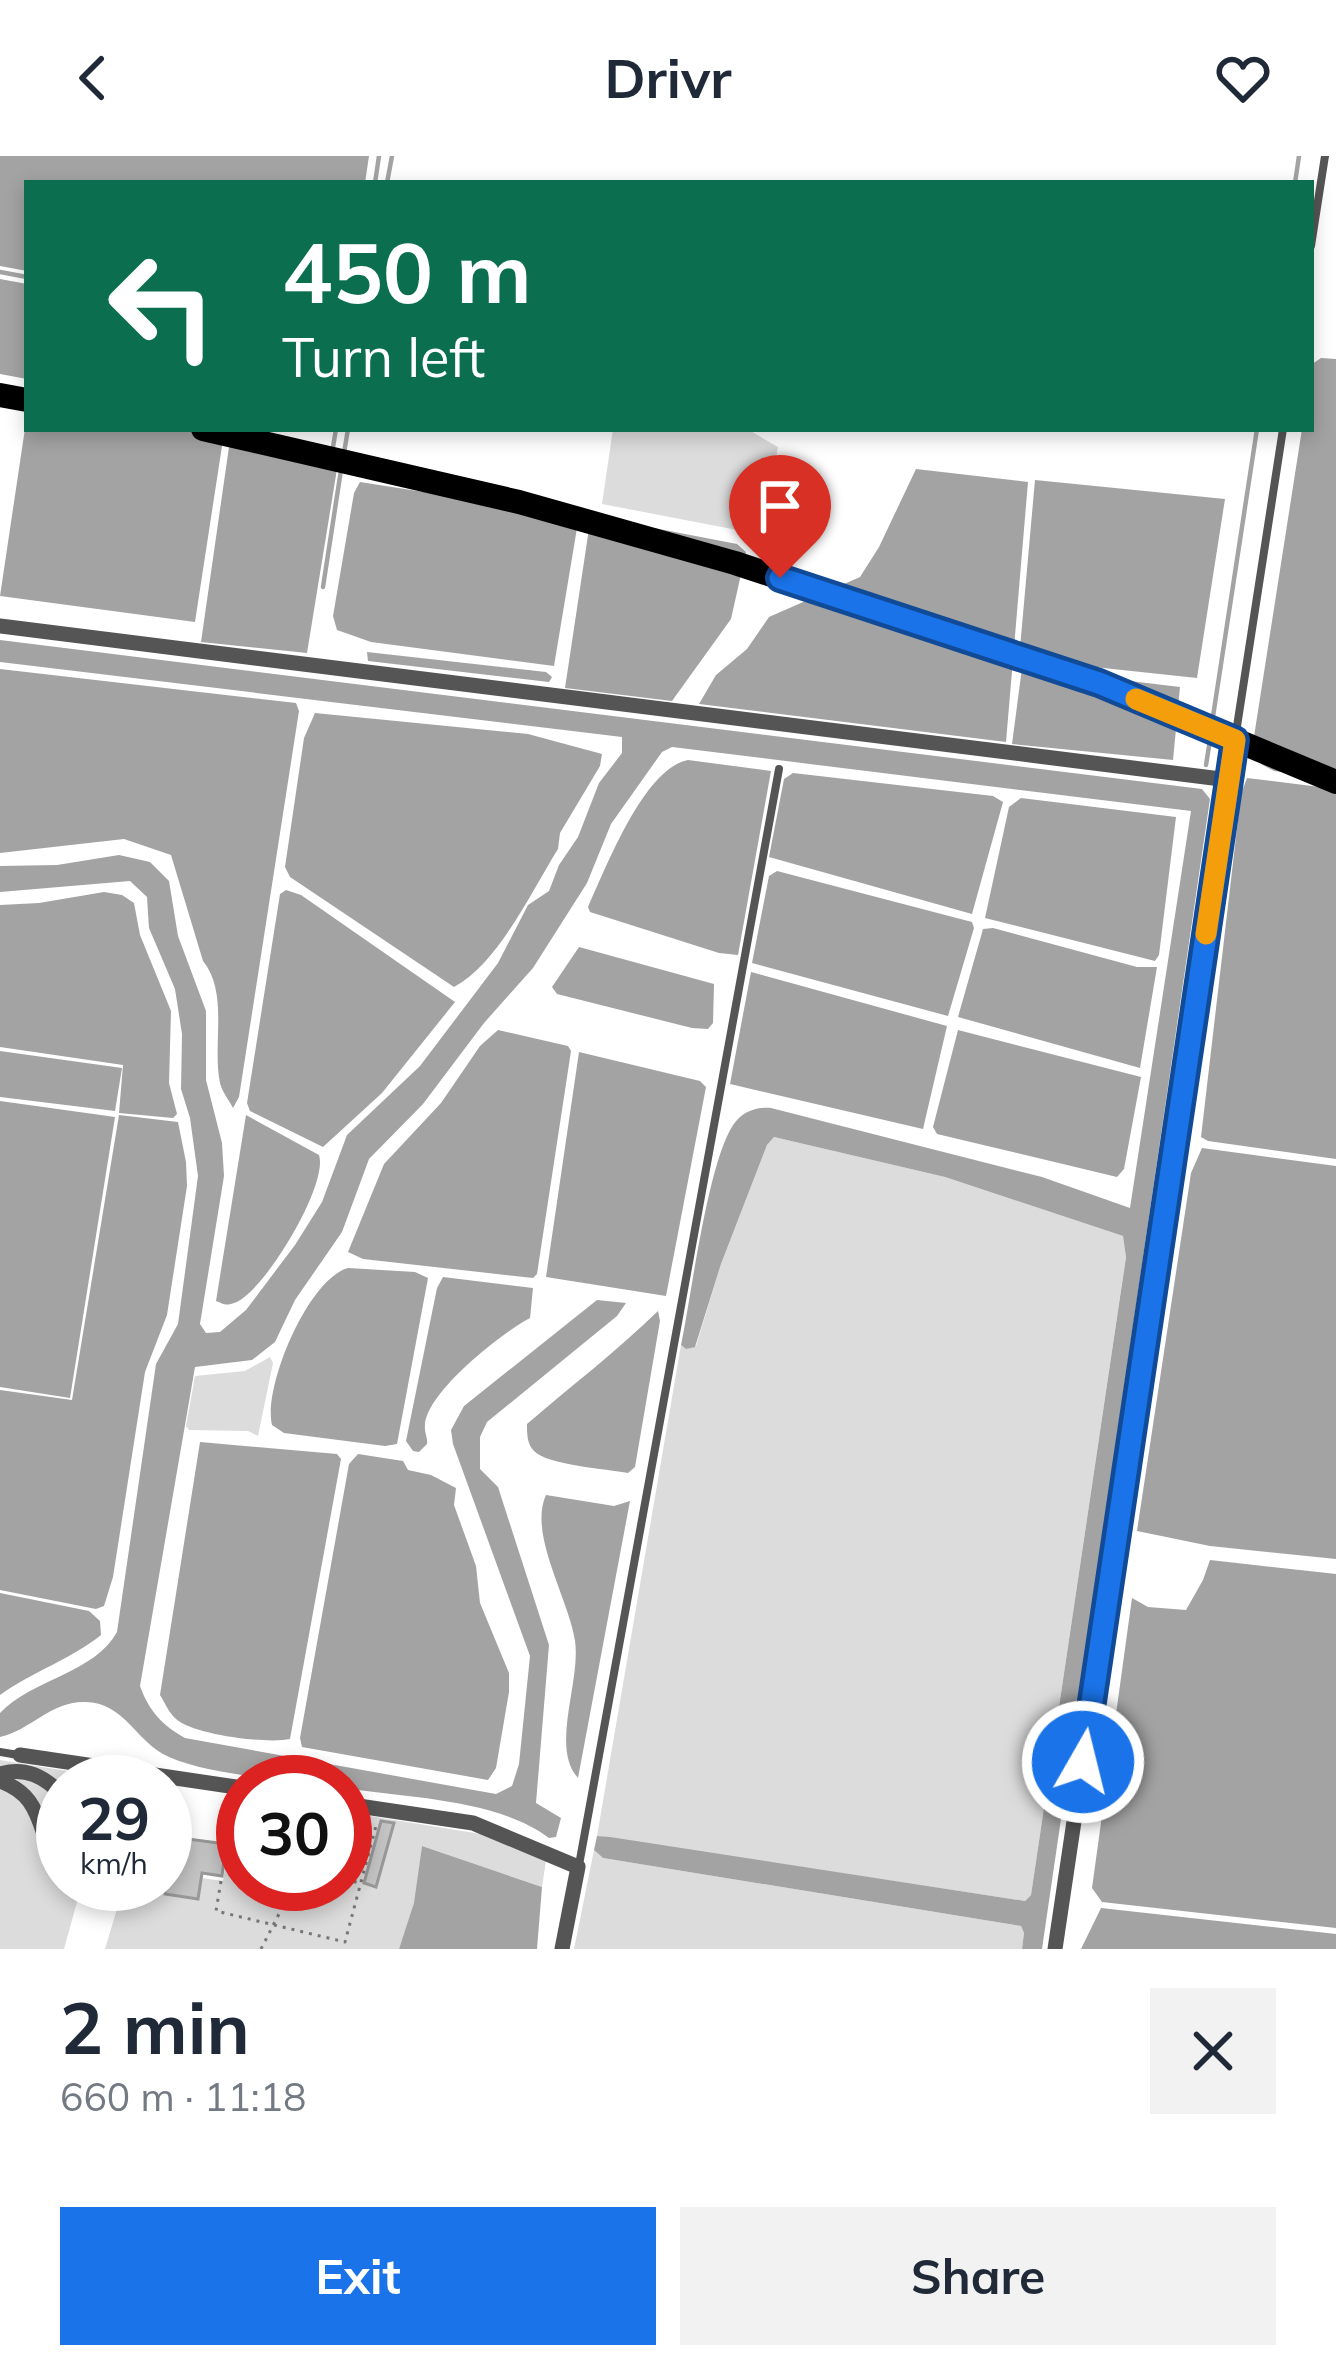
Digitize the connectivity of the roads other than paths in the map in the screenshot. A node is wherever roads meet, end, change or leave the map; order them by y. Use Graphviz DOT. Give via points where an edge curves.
graph roads {
  1 [pos="1325,156"];
  2 [pos="1314,227"];
  3 [pos="216,432"];
  4 [pos="1282,432"];
  5 [pos="0,626"];
  6 [pos="1219,733"];
  7 [pos="779,769"];
  8 [pos="1229,780"];
  9 [pos="1336,782"];
  10 [pos="0,1752"];
  11 [pos="28,1761"];
  12 [pos="36,1769"];
  13 [pos="0,1778"];
  14 [pos="216,1785"];
  15 [pos="372,1808"];
  16 [pos="36,1809"];
  17 [pos="578,1867"];
  18 [pos="562,1949"];
  19 [pos="1055,1949"];
  1 -- 2 [label="lane"];
  3 -- 6 [label="main road" via="519,502 735,563 1099,683"];
  4 -- 6 [label="lane"];
  5 -- 8 [label="street"];
  6 -- 8 [label="lane"];
  6 -- 9 [label="main road"];
  7 -- 17 [label="lane"];
  8 -- 19 [label="street"];
  10 -- 11 [label="lane"];
  11 -- 12 [label="street"];
  11 -- 13 [label="street"];
  11 -- 14 [label="street"];
  13 -- 16 [label="street"];
  15 -- 17 [label="street" via="495,1829"];
  17 -- 18 [label="street"];
}
